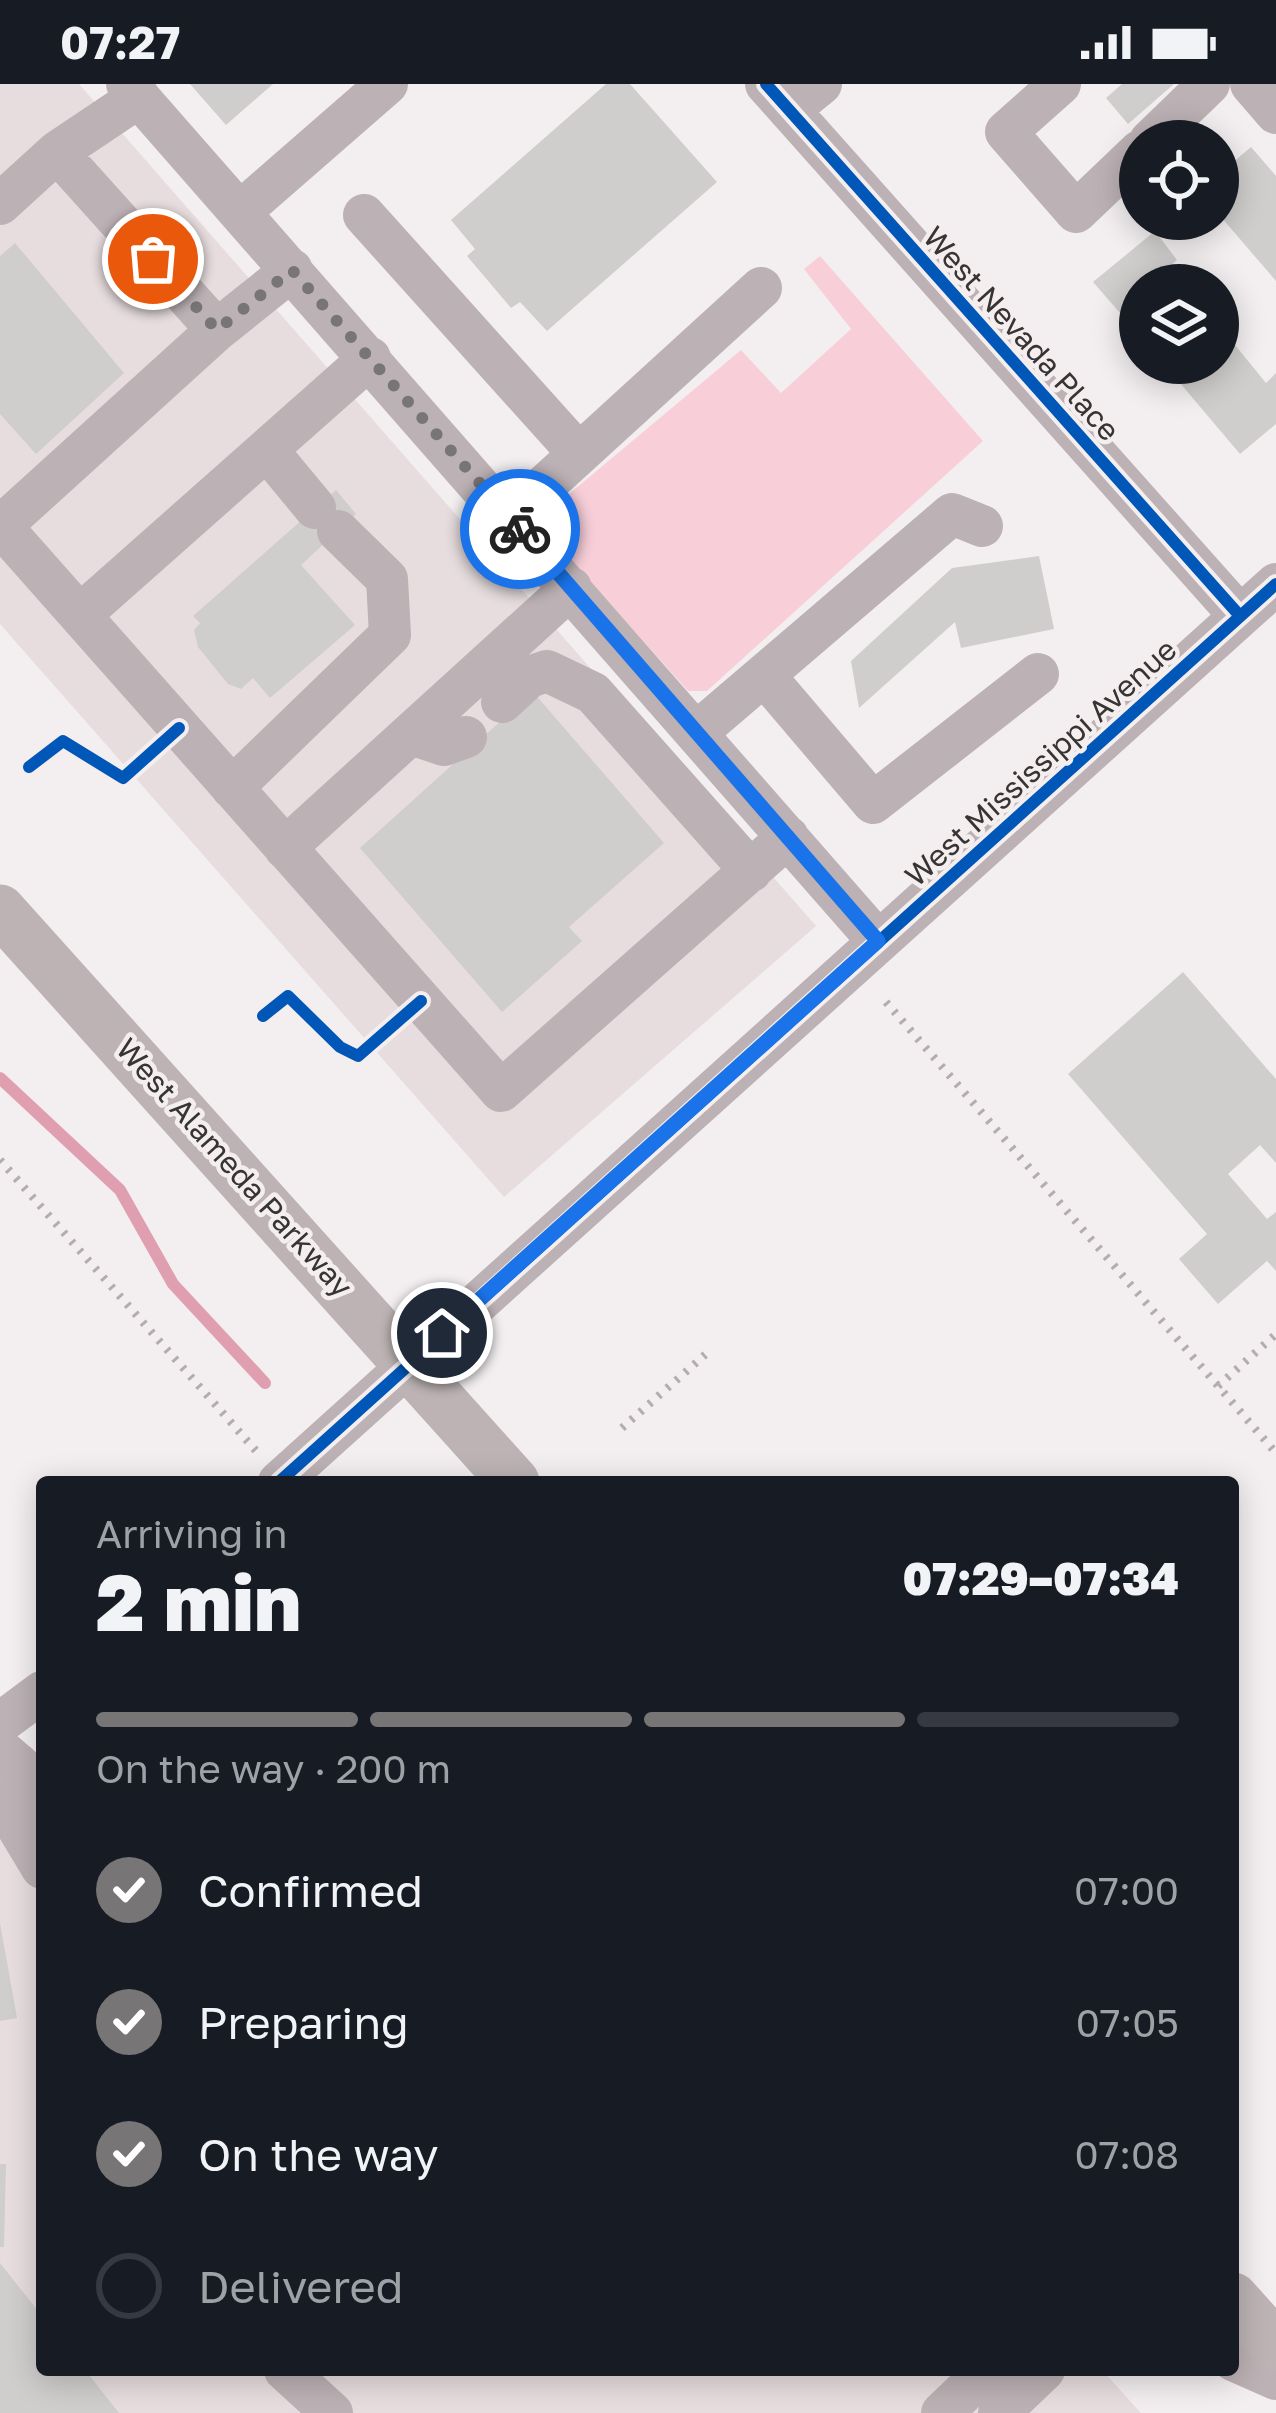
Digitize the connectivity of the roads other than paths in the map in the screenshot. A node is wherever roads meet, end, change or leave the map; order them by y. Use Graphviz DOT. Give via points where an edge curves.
graph roads {
  1 [pos="387,84"];
  2 [pos="1060,84"];
  3 [pos="1209,84"];
  4 [pos="1251,84"];
  5 [pos="133,90"];
  6 [pos="792,93"];
  7 [pos="1276,113"];
  8 [pos="1172,120"];
  9 [pos="58,152"];
  10 [pos="1119,171"];
  11 [pos="0,204"];
  12 [pos="240,212"];
  13 [pos="364,215"];
  14 [pos="292,270"];
  15 [pos="761,288"];
  16 [pos="217,330"];
  17 [pos="370,358"];
  18 [pos="267,449"];
  19 [pos="579,454"];
  20 [pos="510,517"];
  21 [pos="1,525"];
  22 [pos="982,526"];
  23 [pos="1276,584"];
  24 [pos="572,588"];
  25 [pos="80,615"];
  26 [pos="1240,616"];
  27 [pos="1038,674"];
  28 [pos="764,675"];
  29 [pos="696,733"];
  30 [pos="440,738"];
  31 [pos="232,788"];
  32 [pos="788,837"];
  33 [pos="285,848"];
  34 [pos="751,871"];
  35 [pos="0,910"];
  36 [pos="878,941"];
  37 [pos="408,1362"];
  38 [pos="285,1476"];
  39 [pos="509,1476"];
  40 [pos="36,1696"];
  41 [pos="0,1723"];
  42 [pos="0,1749"];
  43 [pos="36,1792"];
  44 [pos="0,1798"];
  45 [pos="36,1858"];
  46 [pos="1239,2305"];
  47 [pos="1276,2346"];
  48 [pos="1239,2363"];
  49 [pos="292,2376"];
  50 [pos="981,2376"];
  51 [pos="1038,2376"];
  52 [pos="1276,2379"];
  53 [pos="332,2413"];
  54 [pos="942,2413"];
  55 [pos="999,2413"];
  1 -- 12 [label="street"];
  2 -- 10 [label="street" via="1006,132 1076,212"];
  3 -- 8 [label="street"];
  4 -- 7 [label="street"];
  5 -- 9 [label="street"];
  5 -- 12 [label="street"];
  6 -- 26 [label="street, West Nevada Place"];
  9 -- 11 [label="street"];
  9 -- 16 [label="street"];
  12 -- 14 [label="street"];
  13 -- 19 [label="street"];
  14 -- 16 [label="street"];
  14 -- 17 [label="street"];
  15 -- 19 [label="street"];
  16 -- 21 [label="street"];
  17 -- 18 [label="street"];
  17 -- 20 [label="street"];
  18 -- 25 [label="street"];
  18 -- 31 [label="street" via="387,578 390,635"];
  19 -- 20 [label="street"];
  20 -- 24 [label="street"];
  21 -- 25 [label="street"];
  22 -- 28 [label="street" via="952,514"];
  23 -- 26 [label="street, West Mississippi Avenue"];
  24 -- 29 [label="street"];
  24 -- 30 [label="street"];
  25 -- 31 [label="street"];
  26 -- 36 [label="street, West Mississippi Avenue"];
  27 -- 28 [label="street" via="873,803"];
  28 -- 29 [label="street"];
  29 -- 32 [label="street"];
  30 -- 33 [label="street"];
  30 -- 34 [label="street" via="489,690 515,690 547,671 593,693"];
  31 -- 33 [label="street"];
  32 -- 34 [label="street"];
  32 -- 36 [label="street"];
  33 -- 34 [label="street" via="500,1091"];
  35 -- 37 [label="main road, West Alameda Parkway"];
  36 -- 37 [label="street, West Mississippi Avenue"];
  37 -- 38 [label="street, West Mississippi Avenue"];
  37 -- 39 [label="main road, West Alameda Parkway"];
  40 -- 41 [label="street"];
  42 -- 43 [label="street"];
  44 -- 45 [label="street"];
  46 -- 47 [label="main road"];
  48 -- 52 [label="street"];
  49 -- 53 [label="street"];
  50 -- 54 [label="street"];
  51 -- 55 [label="street"];
}
